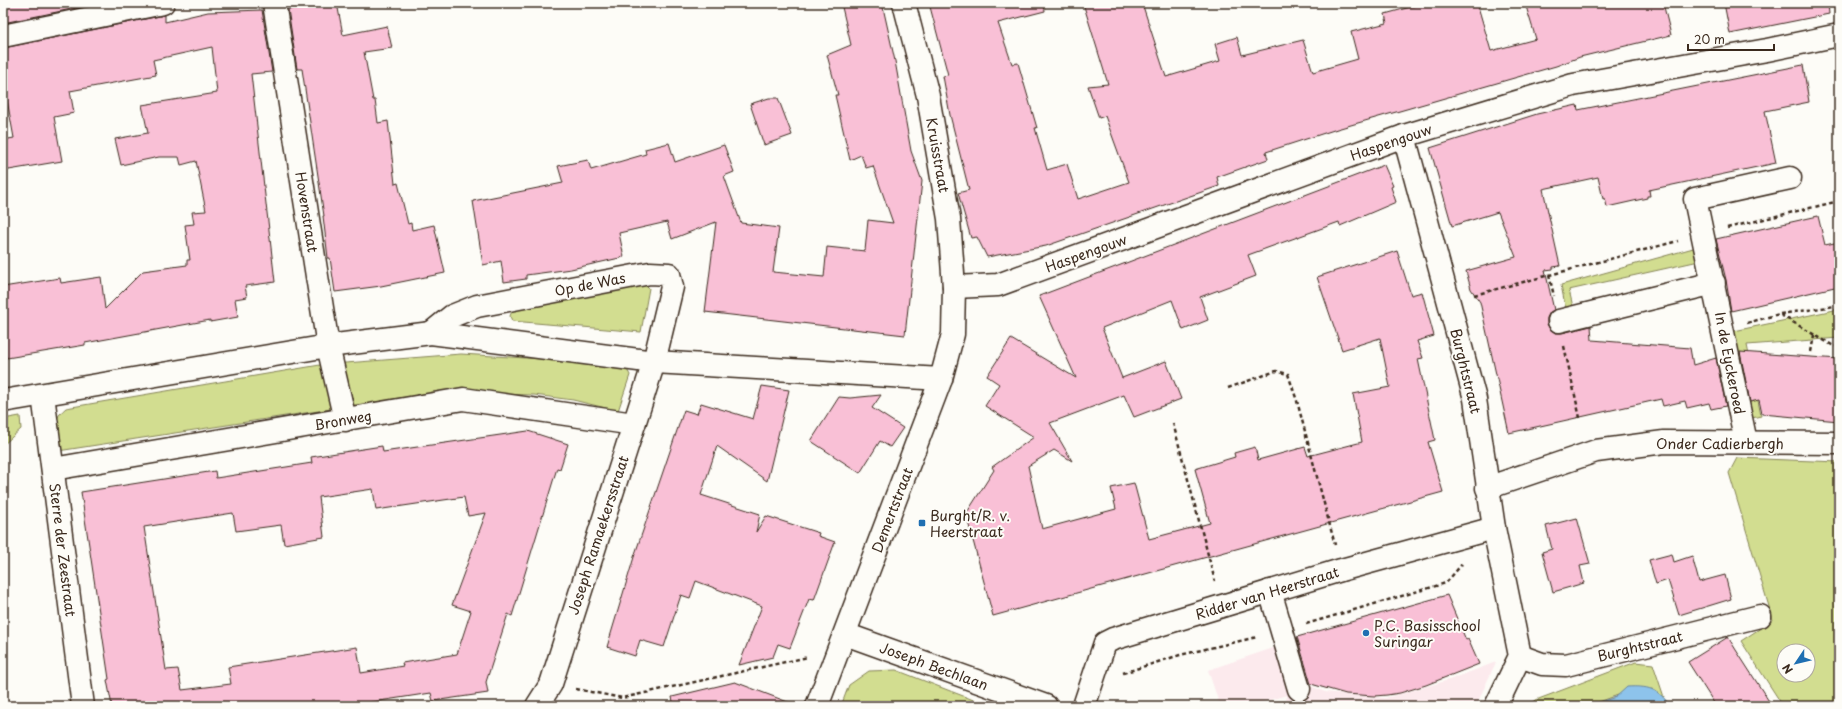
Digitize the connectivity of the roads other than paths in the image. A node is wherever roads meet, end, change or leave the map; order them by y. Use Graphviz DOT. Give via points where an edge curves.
graph roads {
  1 [pos="163,3"];
  2 [pos="274,3"];
  3 [pos="904,3"];
  4 [pos="1839,35"];
  5 [pos="3,36"];
  6 [pos="1404,136"];
  7 [pos="1790,178"];
  8 [pos="1714,283"];
  9 [pos="954,287"];
  10 [pos="954,310"];
  11 [pos="1559,321"];
  12 [pos="431,333"];
  13 [pos="328,346"];
  14 [pos="654,362"];
  15 [pos="941,379"];
  16 [pos="43,395"];
  17 [pos="3,401"];
  18 [pos="345,420"];
  19 [pos="634,424"];
  20 [pos="1746,442"];
  21 [pos="1839,443"];
  22 [pos="53,469"];
  23 [pos="1487,488"];
  24 [pos="1494,528"];
  25 [pos="1270,591"];
  26 [pos="1760,616"];
  27 [pos="841,642"];
  28 [pos="1520,656"];
  29 [pos="1298,689"];
  30 [pos="83,706"];
  31 [pos="537,706"];
  32 [pos="817,706"];
  33 [pos="1046,706"];
  34 [pos="1084,706"];
  35 [pos="1496,706"];
  1 -- 5 [label="street"];
  2 -- 13 [label="street, Hovenstraat"];
  3 -- 9 [label="street, Kruisstraat" via="928,96 949,219"];
  4 -- 6 [label="street, Haspengouw" via="1573,84"];
  6 -- 9 [label="street, Haspengouw" via="998,285"];
  6 -- 23 [label="street, Burghtstraat" via="1475,399"];
  7 -- 8 [label="street, In de Eyckeroed" via="1695,199"];
  8 -- 11 [label="street"];
  8 -- 20 [label="street, In de Eyckeroed"];
  9 -- 10 [label="street, Kruisstraat"];
  10 -- 15 [label="street, Demertstraat" via="953,334"];
  12 -- 13 [label="street"];
  12 -- 14 [label="street"];
  12 -- 14 [label="street, Op de Was" via="452,316 477,306 650,273 669,274 672,287"];
  13 -- 16 [label="street"];
  13 -- 18 [label="street, Hovenstraat"];
  14 -- 15 [label="street"];
  14 -- 19 [label="street, Joseph Ramaekersstraat"];
  15 -- 27 [label="street, Demertstraat"];
  16 -- 17 [label="street"];
  16 -- 22 [label="street, Sterre der Zeestraat"];
  18 -- 19 [label="street, Bronweg" via="463,399"];
  18 -- 22 [label="street, Bronweg"];
  19 -- 31 [label="street, Joseph Ramaekersstraat" via="550,684"];
  20 -- 21 [label="street, Onder Cadierbergh"];
  20 -- 23 [label="street, Onder Cadierbergh" via="1664,442 1596,451"];
  22 -- 30 [label="street, Sterre der Zeestraat"];
  23 -- 24 [label="street, Burghtstraat"];
  24 -- 25 [label="street, Ridder van Heerstraat"];
  24 -- 28 [label="street, Burghtstraat"];
  25 -- 29 [label="street"];
  25 -- 34 [label="street, Ridder van Heerstraat" via="1106,643"];
  26 -- 28 [label="street, Burghtstraat" via="1566,665 1542,664"];
  27 -- 32 [label="street, Demertstraat"];
  27 -- 33 [label="street, Joseph Bechlaan"];
  28 -- 35 [label="street"];
}
